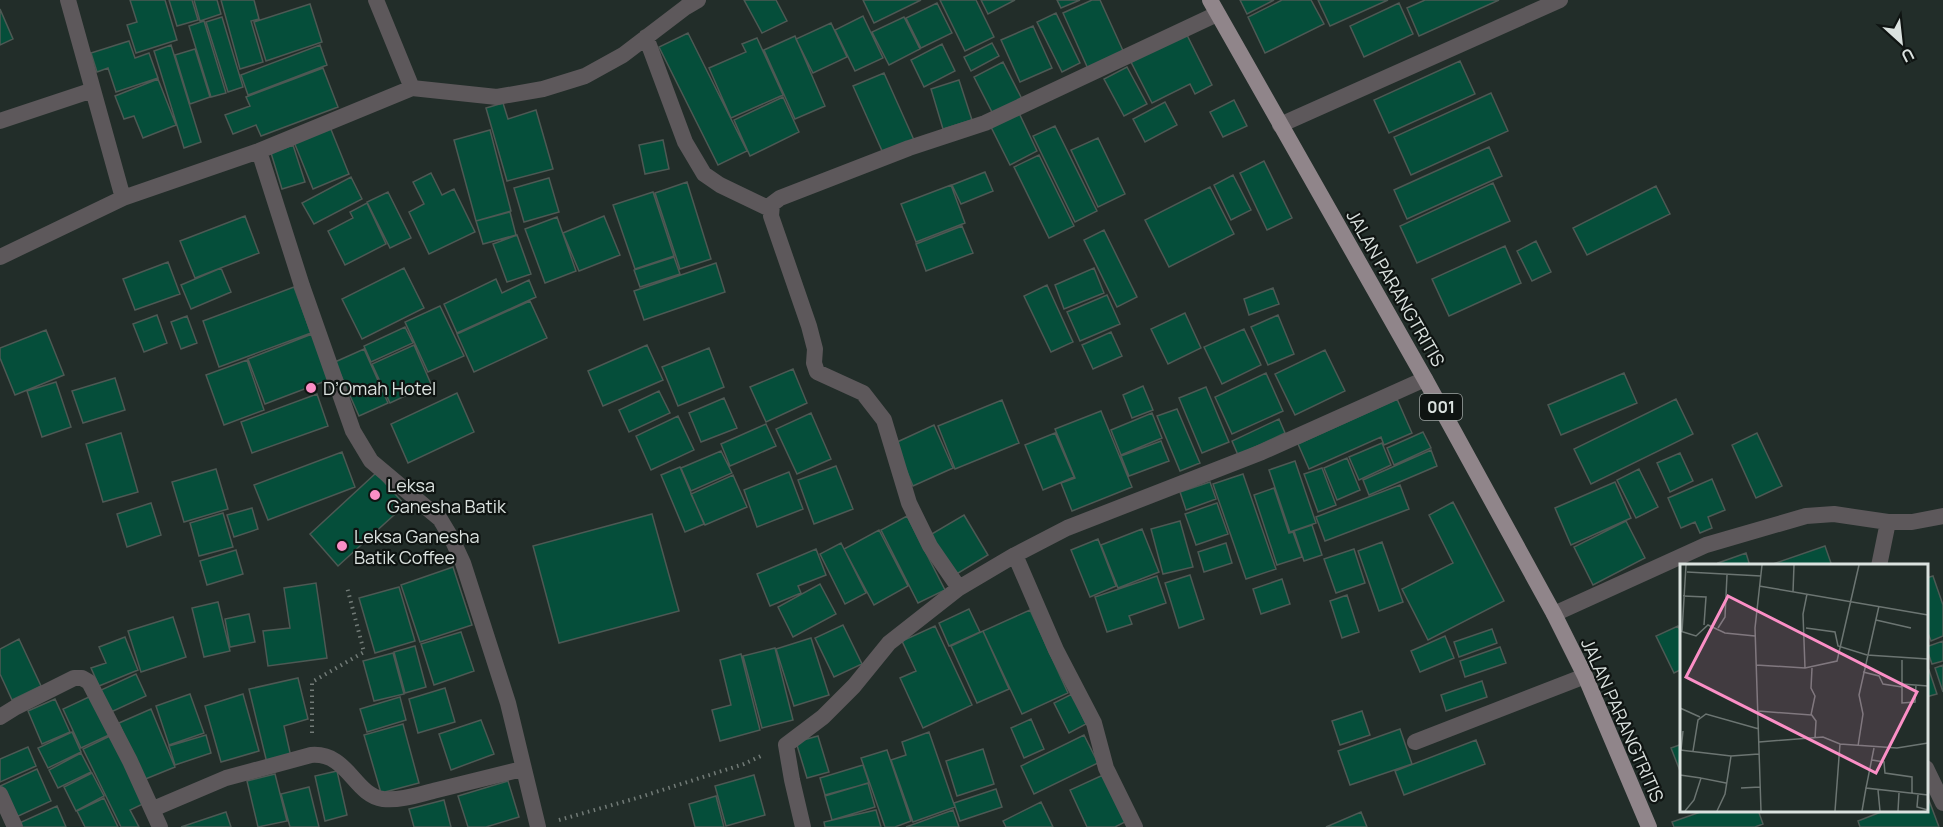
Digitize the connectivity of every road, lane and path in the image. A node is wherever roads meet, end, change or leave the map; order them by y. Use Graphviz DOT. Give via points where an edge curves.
graph roads {
  1 [pos="68,0"];
  2 [pos="376,0"];
  3 [pos="698,0"];
  4 [pos="1560,0"];
  5 [pos="1214,7"];
  6 [pos="646,37"];
  7 [pos="412,88"];
  8 [pos="93,90"];
  9 [pos="0,121"];
  10 [pos="1280,125"];
  11 [pos="259,151"];
  12 [pos="123,198"];
  13 [pos="771,209"];
  14 [pos="0,257"];
  15 [pos="1425,379"];
  16 [pos="1943,516"];
  17 [pos="1888,522"];
  18 [pos="1015,555"];
  19 [pos="1880,564"];
  20 [pos="347,587"];
  21 [pos="959,588"];
  22 [pos="1554,614"];
  23 [pos="1586,676"];
  24 [pos="0,717"];
  25 [pos="1415,742"];
  26 [pos="786,745"];
  27 [pos="311,755"];
  28 [pos="522,769"];
  29 [pos="1928,772"];
  30 [pos="0,794"];
  31 [pos="1943,803"];
  32 [pos="153,809"];
  33 [pos="537,826"];
  34 [pos="15,827"];
  35 [pos="160,827"];
  36 [pos="803,827"];
  37 [pos="1135,827"];
  38 [pos="1649,827"];
  1 -- 8 [label="street"];
  2 -- 7 [label="street"];
  3 -- 6 [label="street"];
  4 -- 10 [label="street"];
  5 -- 10 [label="main road, JALAN PARANGTRITIS / 001"];
  5 -- 13 [label="street" via="1075,82 986,123 780,198"];
  6 -- 7 [label="street" via="585,76 543,89 496,97"];
  6 -- 13 [label="street" via="685,142 704,174"];
  7 -- 11 [label="street"];
  8 -- 9 [label="street"];
  8 -- 12 [label="street"];
  10 -- 15 [label="main road, JALAN PARANGTRITIS / 001"];
  11 -- 12 [label="street"];
  11 -- 28 [label="street" via="353,431 370,461 440,519 463,563 508,703"];
  12 -- 14 [label="street"];
  13 -- 21 [label="street" via="809,326 817,372 863,393 884,420 909,503 930,546"];
  15 -- 18 [label="street" via="1262,452 1067,528"];
  15 -- 22 [label="main road, JALAN PARANGTRITIS / 001"];
  16 -- 17 [label="street"];
  17 -- 19 [label="street"];
  17 -- 22 [label="street" via="1834,514 1806,516 1706,545"];
  18 -- 21 [label="street"];
  18 -- 37 [label="street" via="1056,650 1094,723 1106,768"];
  20 -- 27 [label="path" via="364,652 312,682"];
  21 -- 26 [label="street" via="888,643 854,686 823,717"];
  22 -- 23 [label="main road, JALAN PARANGTRITIS / 001"];
  23 -- 25 [label="street"];
  23 -- 38 [label="main road, JALAN PARANGTRITIS / 001"];
  24 -- 32 [label="street" via="74,678 89,682"];
  26 -- 33 [label="path" via="744,764"];
  26 -- 36 [label="street"];
  27 -- 28 [label="street" via="324,754 338,762 370,794 382,799 403,798"];
  27 -- 32 [label="street" via="226,778"];
  28 -- 33 [label="street"];
  29 -- 31 [label="street"];
  30 -- 34 [label="street"];
  32 -- 35 [label="street"];
}
